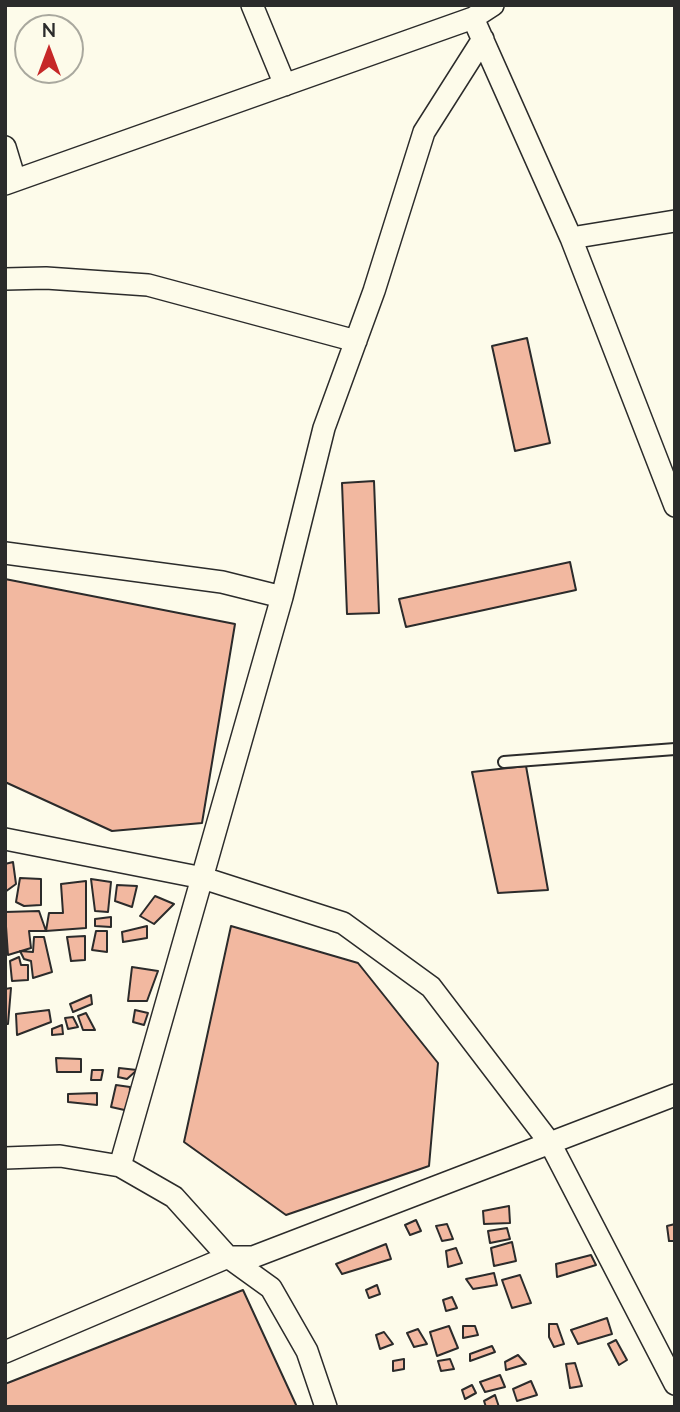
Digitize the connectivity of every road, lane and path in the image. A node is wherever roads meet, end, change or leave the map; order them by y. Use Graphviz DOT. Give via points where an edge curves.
graph roads {
  1 [pos="251,5"];
  2 [pos="493,5"];
  3 [pos="473,18"];
  4 [pos="483,39"];
  5 [pos="285,85"];
  6 [pos="5,147"];
  7 [pos="10,182"];
  8 [pos="675,221"];
  9 [pos="571,238"];
  10 [pos="5,279"];
  11 [pos="356,341"];
  12 [pos="675,506"];
  13 [pos="5,553"];
  14 [pos="282,597"];
  15 [pos="675,749"];
  16 [pos="504,762"];
  17 [pos="5,839"];
  18 [pos="203,878"];
  19 [pos="675,1095"];
  20 [pos="550,1143"];
  21 [pos="5,1158"];
  22 [pos="120,1166"];
  23 [pos="228,1257"];
  24 [pos="5,1352"];
  25 [pos="675,1384"];
  26 [pos="326,1407"];
  1 -- 5 [label="street"];
  2 -- 3 [label="street"];
  3 -- 4 [label="street"];
  3 -- 5 [label="street"];
  4 -- 9 [label="street"];
  4 -- 11 [label="street" via="424,132"];
  5 -- 7 [label="street"];
  6 -- 7 [label="street"];
  8 -- 9 [label="street"];
  9 -- 12 [label="street"];
  10 -- 11 [label="street" via="148,285"];
  11 -- 14 [label="street" via="324,428"];
  13 -- 14 [label="street" via="222,582"];
  14 -- 18 [label="street"];
  15 -- 16 [label="lane"];
  17 -- 18 [label="street"];
  18 -- 20 [label="street" via="343,923 431,988"];
  18 -- 22 [label="street"];
  19 -- 20 [label="street"];
  20 -- 23 [label="street" via="253,1257"];
  20 -- 25 [label="street"];
  21 -- 22 [label="street" via="60,1156"];
  22 -- 23 [label="street" via="174,1197"];
  23 -- 24 [label="street"];
  23 -- 26 [label="street" via="271,1287 307,1351"];
}
